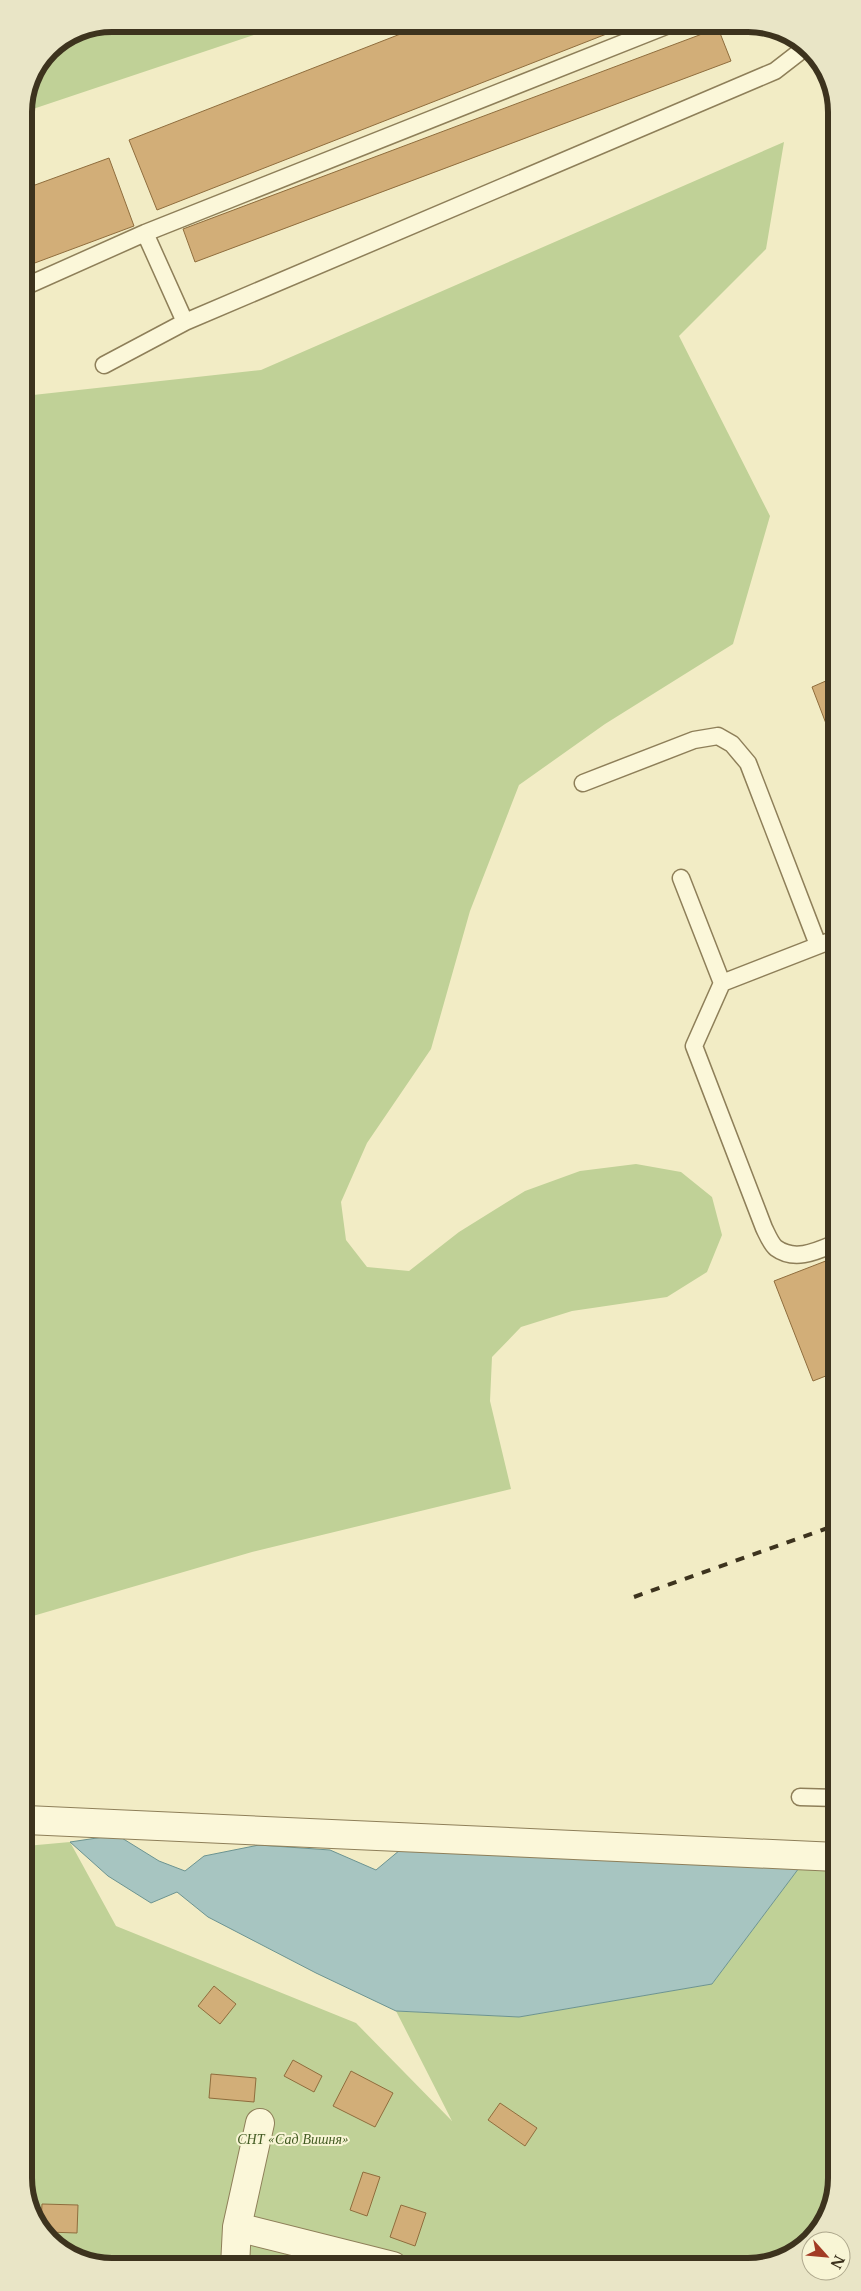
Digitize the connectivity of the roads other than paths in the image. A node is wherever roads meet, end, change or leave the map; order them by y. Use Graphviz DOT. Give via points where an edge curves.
graph roads {
  1 [pos="648,33"];
  2 [pos="800,51"];
  3 [pos="145,233"];
  4 [pos="33,283"];
  5 [pos="185,322"];
  6 [pos="104,365"];
  7 [pos="583,783"];
  8 [pos="681,878"];
  9 [pos="828,941"];
  10 [pos="818,945"];
  11 [pos="722,982"];
  12 [pos="828,1246"];
  13 [pos="800,1798"];
  14 [pos="828,1798"];
  15 [pos="33,1820"];
  16 [pos="828,1857"];
  17 [pos="260,2123"];
  18 [pos="238,2227"];
  19 [pos="236,2258"];
  20 [pos="361,2258"];
  1 -- 3 [label="lane"];
  2 -- 5 [label="lane" via="775,71"];
  3 -- 4 [label="lane"];
  3 -- 5 [label="lane"];
  5 -- 6 [label="lane"];
  7 -- 10 [label="lane" via="694,740 718,736 732,744 748,763"];
  8 -- 11 [label="lane"];
  9 -- 10 [label="lane"];
  10 -- 11 [label="lane"];
  11 -- 12 [label="lane" via="694,1046 764,1228 775,1248 792,1256"];
  13 -- 14 [label="lane"];
  15 -- 16 [label="street"];
  17 -- 18 [label="street"];
  18 -- 19 [label="street"];
  18 -- 20 [label="street"];
}
